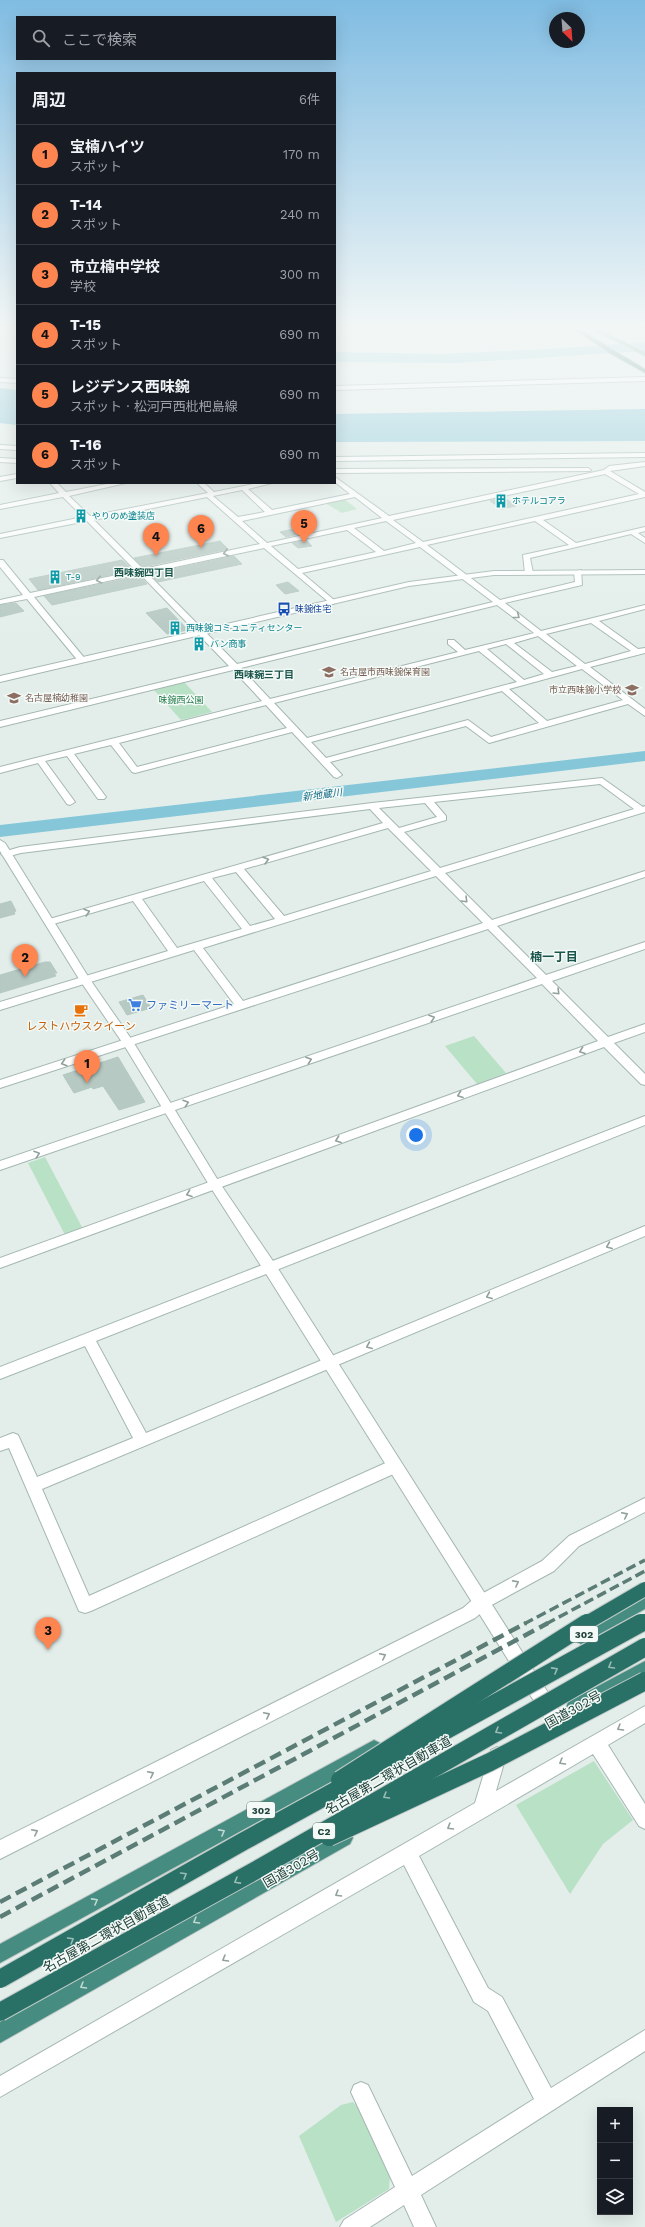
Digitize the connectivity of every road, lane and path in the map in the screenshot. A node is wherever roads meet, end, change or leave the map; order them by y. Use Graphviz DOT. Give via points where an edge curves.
graph roads {
  1 [pos="0,447"];
  2 [pos="16,448"];
  3 [pos="645,455"];
  4 [pos="336,459"];
  5 [pos="0,460"];
  6 [pos="16,461"];
  7 [pos="645,464"];
  8 [pos="336,471"];
  9 [pos="606,471"];
  10 [pos="16,476"];
  11 [pos="0,479"];
  12 [pos="336,480"];
  13 [pos="55,484"];
  14 [pos="118,484"];
  15 [pos="201,484"];
  16 [pos="264,484"];
  17 [pos="243,488"];
  18 [pos="64,494"];
  19 [pos="210,495"];
  20 [pos="355,495"];
  21 [pos="645,495"];
  22 [pos="0,507"];
  23 [pos="271,512"];
  24 [pos="88,519"];
  25 [pos="386,519"];
  26 [pos="537,519"];
  27 [pos="236,520"];
  28 [pos="348,527"];
  29 [pos="645,529"];
  30 [pos="632,532"];
  31 [pos="0,536"];
  32 [pos="645,541"];
  33 [pos="264,545"];
  34 [pos="423,545"];
  35 [pos="575,546"];
  36 [pos="382,553"];
  37 [pos="0,562"];
  38 [pos="142,571"];
  39 [pos="297,572"];
  40 [pos="578,572"];
  41 [pos="645,572"];
  42 [pos="529,573"];
  43 [pos="464,576"];
  44 [pos="28,596"];
  45 [pos="0,602"];
  46 [pos="331,602"];
  47 [pos="499,602"];
  48 [pos="645,607"];
  49 [pos="592,620"];
  50 [pos="201,631"];
  51 [pos="540,633"];
  52 [pos="507,641"];
  53 [pos="451,642"];
  54 [pos="480,648"];
  55 [pos="641,651"];
  56 [pos="463,652"];
  57 [pos="82,660"];
  58 [pos="234,666"];
  59 [pos="583,666"];
  60 [pos="550,675"];
  61 [pos="0,679"];
  62 [pos="522,682"];
  63 [pos="502,688"];
  64 [pos="629,701"];
  65 [pos="269,702"];
  66 [pos="645,713"];
  67 [pos="0,724"];
  68 [pos="545,724"];
  69 [pos="293,729"];
  70 [pos="305,741"];
  71 [pos="114,742"];
  72 [pos="69,753"];
  73 [pos="40,760"];
  74 [pos="325,761"];
  75 [pos="0,770"];
  76 [pos="337,775"];
  77 [pos="101,797"];
  78 [pos="427,800"];
  79 [pos="70,802"];
  80 [pos="372,806"];
  81 [pos="643,810"];
  82 [pos="394,827"];
  83 [pos="2,847"];
  84 [pos="238,868"];
  85 [pos="437,873"];
  86 [pos="645,874"];
  87 [pos="206,877"];
  88 [pos="136,898"];
  89 [pos="282,920"];
  90 [pos="50,922"];
  91 [pos="489,924"];
  92 [pos="248,930"];
  93 [pos="645,945"];
  94 [pos="196,946"];
  95 [pos="175,952"];
  96 [pos="84,979"];
  97 [pos="544,979"];
  98 [pos="0,1006"];
  99 [pos="241,1006"];
  100 [pos="645,1028"];
  101 [pos="606,1042"];
  102 [pos="128,1043"];
  103 [pos="645,1081"];
  104 [pos="0,1084"];
  105 [pos="167,1109"];
  106 [pos="645,1120"];
  107 [pos="0,1166"];
  108 [pos="214,1185"];
  109 [pos="645,1231"];
  110 [pos="0,1263"];
  111 [pos="270,1268"];
  112 [pos="88,1339"];
  113 [pos="329,1363"];
  114 [pos="0,1373"];
  115 [pos="142,1440"];
  116 [pos="0,1445"];
  117 [pos="395,1466"];
  118 [pos="33,1486"];
  119 [pos="645,1505"];
  120 [pos="645,1589"];
  121 [pos="645,1601"];
  122 [pos="482,1602"];
  123 [pos="645,1621"];
  124 [pos="645,1647"];
  125 [pos="523,1667"];
  126 [pos="645,1669"];
  127 [pos="645,1681"];
  128 [pos="645,1714"];
  129 [pos="555,1719"];
  130 [pos="596,1742"];
  131 [pos="498,1751"];
  132 [pos="483,1808"];
  133 [pos="645,1820"];
  134 [pos="244,1841"];
  135 [pos="0,1850"];
  136 [pos="407,1853"];
  137 [pos="258,1869"];
  138 [pos="0,1954"];
  139 [pos="0,1979"];
  140 [pos="0,2012"];
  141 [pos="0,2033"];
  142 [pos="645,2040"];
  143 [pos="0,2087"];
  144 [pos="361,2092"];
  145 [pos="547,2102"];
  146 [pos="408,2190"];
  147 [pos="351,2227"];
  148 [pos="425,2227"];
  1 -- 2 [label="street"];
  3 -- 4 [label="street"];
  5 -- 6 [label="street"];
  7 -- 9 [label="street"];
  8 -- 9 [label="street"];
  9 -- 21 [label="street"];
  9 -- 25 [label="street"];
  10 -- 11 [label="street"];
  12 -- 20 [label="street"];
  13 -- 18 [label="street"];
  14 -- 18 [label="street"];
  15 -- 19 [label="street"];
  16 -- 17 [label="street"];
  17 -- 19 [label="street"];
  17 -- 23 [label="street"];
  18 -- 22 [label="street"];
  18 -- 24 [label="street"];
  19 -- 24 [label="street"];
  19 -- 27 [label="street"];
  20 -- 23 [label="street"];
  20 -- 25 [label="street"];
  21 -- 26 [label="street"];
  23 -- 27 [label="street"];
  24 -- 31 [label="street"];
  24 -- 38 [label="street"];
  25 -- 28 [label="street"];
  25 -- 34 [label="street"];
  26 -- 34 [label="street"];
  26 -- 35 [label="street"];
  27 -- 33 [label="street"];
  28 -- 33 [label="street"];
  28 -- 36 [label="street"];
  29 -- 30 [label="street"];
  30 -- 32 [label="street"];
  30 -- 35 [label="street"];
  33 -- 38 [label="street, one-way"];
  33 -- 39 [label="street"];
  34 -- 36 [label="street"];
  34 -- 43 [label="street"];
  35 -- 42 [label="street" via="526,557"];
  36 -- 39 [label="street"];
  37 -- 44 [label="street"];
  38 -- 44 [label="street, one-way"];
  38 -- 50 [label="street"];
  39 -- 46 [label="street"];
  40 -- 41 [label="street"];
  40 -- 42 [label="street"];
  40 -- 47 [label="street" via="578,583"];
  42 -- 43 [label="street"];
  43 -- 46 [label="street" via="409,584"];
  43 -- 47 [label="street"];
  44 -- 45 [label="street"];
  44 -- 57 [label="street"];
  46 -- 50 [label="street"];
  47 -- 51 [label="street, one-way"];
  47 -- 58 [label="street"];
  48 -- 49 [label="street"];
  49 -- 51 [label="street"];
  49 -- 55 [label="street"];
  50 -- 57 [label="street"];
  50 -- 58 [label="street"];
  51 -- 52 [label="street"];
  51 -- 59 [label="street"];
  52 -- 54 [label="street"];
  52 -- 60 [label="street"];
  53 -- 56 [label="street"];
  54 -- 56 [label="street"];
  54 -- 62 [label="street"];
  55 -- 59 [label="street"];
  56 -- 65 [label="street"];
  57 -- 61 [label="street"];
  58 -- 65 [label="street"];
  58 -- 67 [label="street"];
  59 -- 60 [label="street"];
  59 -- 64 [label="street"];
  60 -- 62 [label="street"];
  62 -- 63 [label="street"];
  63 -- 68 [label="street"];
  63 -- 70 [label="street"];
  64 -- 66 [label="street"];
  64 -- 68 [label="street"];
  65 -- 69 [label="street"];
  65 -- 71 [label="street"];
  68 -- 74 [label="street" via="489,740 468,723"];
  69 -- 70 [label="street"];
  69 -- 71 [label="street" via="136,770"];
  70 -- 74 [label="street"];
  71 -- 72 [label="street"];
  72 -- 73 [label="street"];
  72 -- 77 [label="street"];
  73 -- 75 [label="street"];
  73 -- 79 [label="street"];
  74 -- 76 [label="street"];
  78 -- 80 [label="street"];
  78 -- 81 [label="street" via="602,781"];
  78 -- 82 [label="street" via="443,818"];
  80 -- 82 [label="street"];
  80 -- 83 [label="street" via="20,850"];
  81 -- 85 [label="street"];
  84 -- 82 [label="street, one-way"];
  82 -- 85 [label="street"];
  83 -- 90 [label="street"];
  84 -- 87 [label="street"];
  84 -- 89 [label="street"];
  85 -- 89 [label="street"];
  85 -- 91 [label="street, one-way"];
  86 -- 91 [label="street"];
  87 -- 88 [label="street"];
  87 -- 92 [label="street"];
  90 -- 88 [label="street, one-way"];
  88 -- 95 [label="street"];
  89 -- 92 [label="street"];
  90 -- 96 [label="street"];
  91 -- 97 [label="street"];
  91 -- 99 [label="street"];
  92 -- 94 [label="street"];
  93 -- 97 [label="street"];
  94 -- 95 [label="street"];
  94 -- 99 [label="street"];
  95 -- 96 [label="street"];
  96 -- 98 [label="street"];
  96 -- 102 [label="street"];
  97 -- 101 [label="street, one-way"];
  105 -- 97 [label="street, one-way"];
  99 -- 102 [label="street"];
  100 -- 101 [label="street"];
  101 -- 103 [label="street"];
  101 -- 108 [label="street, one-way"];
  102 -- 104 [label="street, one-way"];
  102 -- 105 [label="street"];
  107 -- 105 [label="street, one-way"];
  105 -- 108 [label="street"];
  106 -- 111 [label="street"];
  108 -- 110 [label="street, one-way"];
  108 -- 111 [label="street"];
  109 -- 113 [label="street, one-way"];
  111 -- 112 [label="street"];
  111 -- 113 [label="street"];
  112 -- 114 [label="street"];
  112 -- 115 [label="street"];
  113 -- 115 [label="street"];
  113 -- 117 [label="street"];
  115 -- 118 [label="street"];
  116 -- 118 [label="street" via="13,1439"];
  117 -- 118 [label="street" via="85,1606"];
  117 -- 122 [label="street"];
  122 -- 119 [label="street, one-way" via="548,1566 574,1541"];
  120 -- 134 [label="highway, bridge" via="607,1610"];
  121 -- 125 [label="highway, 302"];
  122 -- 125 [label="street"];
  135 -- 122 [label="street, one-way" via="469,1613"];
  134 -- 123 [label="highway, 名古屋第二環状自動車道, one-way, bridge"];
  124 -- 137 [label="highway, 名古屋第二環状自動車道 / C2, one-way, bridge"];
  125 -- 129 [label="street"];
  138 -- 125 [label="highway, 302, one-way"];
  126 -- 129 [label="highway, 国道302号"];
  127 -- 137 [label="highway, bridge" via="490,1762"];
  128 -- 130 [label="street, one-way"];
  129 -- 131 [label="highway, 国道302号"];
  130 -- 132 [label="street, one-way"];
  130 -- 133 [label="street"];
  131 -- 132 [label="street"];
  131 -- 141 [label="highway, 国道302号, one-way"];
  132 -- 136 [label="street, one-way"];
  139 -- 134 [label="highway, 名古屋第二環状自動車道, one-way, bridge"];
  136 -- 143 [label="street, one-way"];
  136 -- 145 [label="street" via="481,1995 495,2004"];
  137 -- 140 [label="highway, 名古屋第二環状自動車道 / C2, one-way, bridge"];
  142 -- 145 [label="street"];
  144 -- 146 [label="street"];
  145 -- 146 [label="street"];
  146 -- 147 [label="street"];
  146 -- 148 [label="street"];
}
